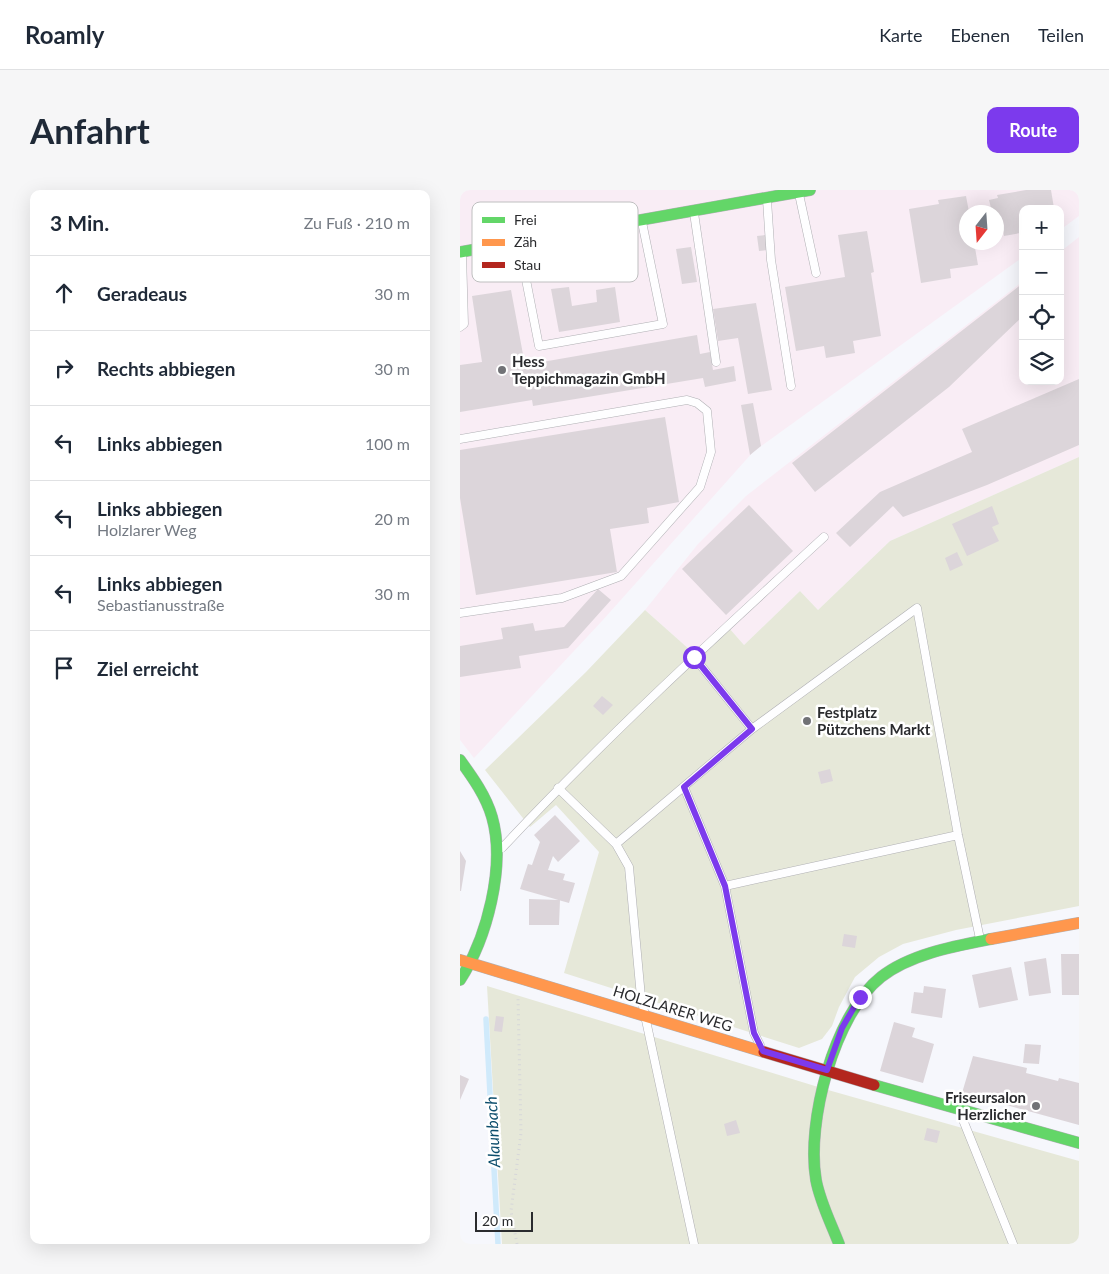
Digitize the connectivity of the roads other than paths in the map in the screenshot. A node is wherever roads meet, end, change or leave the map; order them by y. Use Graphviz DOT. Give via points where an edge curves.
graph roads {
  1 [pos="804,191"];
  2 [pos="767,198"];
  3 [pos="694,210"];
  4 [pos="641,220"];
  5 [pos="638,221"];
  6 [pos="461,252"];
  7 [pos="816,273"];
  8 [pos="527,282"];
  9 [pos="460,327"];
  10 [pos="716,362"];
  11 [pos="791,386"];
  12 [pos="460,439"];
  13 [pos="824,536"];
  14 [pos="460,613"];
  15 [pos="694,657"];
  16 [pos="752,729"];
  17 [pos="460,760"];
  18 [pos="684,787"];
  19 [pos="558,788"];
  20 [pos="958,835"];
  21 [pos="616,844"];
  22 [pos="498,852"];
  23 [pos="725,886"];
  24 [pos="1079,923"];
  25 [pos="981,943"];
  26 [pos="460,960"];
  27 [pos="472,963"];
  28 [pos="460,980"];
  29 [pos="646,1016"];
  30 [pos="763,1051"];
  31 [pos="827,1070"];
  32 [pos="959,1111"];
  33 [pos="1079,1143"];
  34 [pos="694,1244"];
  35 [pos="839,1244"];
  36 [pos="1013,1244"];
  1 -- 2 [label="street"];
  1 -- 7 [label="lane"];
  2 -- 3 [label="street"];
  2 -- 11 [label="lane" via="770,260"];
  3 -- 4 [label="street"];
  3 -- 10 [label="lane"];
  4 -- 5 [label="street"];
  4 -- 8 [label="lane" via="663,324 539,346"];
  6 -- 9 [label="lane" via="464,324"];
  12 -- 14 [label="lane" via="687,400 698,403 707,411 711,452 700,487 621,576 562,598"];
  13 -- 15 [label="lane"];
  15 -- 16 [label="lane"];
  15 -- 19 [label="lane"];
  16 -- 18 [label="lane"];
  16 -- 20 [label="lane" via="917,608"];
  17 -- 22 [label="street" via="471,773 492,815"];
  18 -- 21 [label="lane"];
  18 -- 23 [label="lane"];
  19 -- 21 [label="lane"];
  19 -- 22 [label="lane"];
  20 -- 23 [label="lane"];
  20 -- 25 [label="lane"];
  21 -- 29 [label="lane" via="629,868 641,997"];
  22 -- 27 [label="street" via="490,901"];
  23 -- 30 [label="lane" via="754,1033"];
  24 -- 25 [label="street"];
  25 -- 31 [label="street" via="915,960 897,967 877,982 860,997 842,1028"];
  26 -- 27 [label="street, HOLZLARER WEG"];
  27 -- 28 [label="street"];
  27 -- 29 [label="street, HOLZLARER WEG"];
  29 -- 30 [label="street, HOLZLARER WEG"];
  29 -- 34 [label="lane"];
  30 -- 31 [label="street, HOLZLARER WEG"];
  31 -- 32 [label="street, HOLZLARER WEG"];
  31 -- 35 [label="street" via="813,1150 816,1182"];
  32 -- 33 [label="street, HOLZLARER WEG"];
  32 -- 36 [label="lane"];
}
